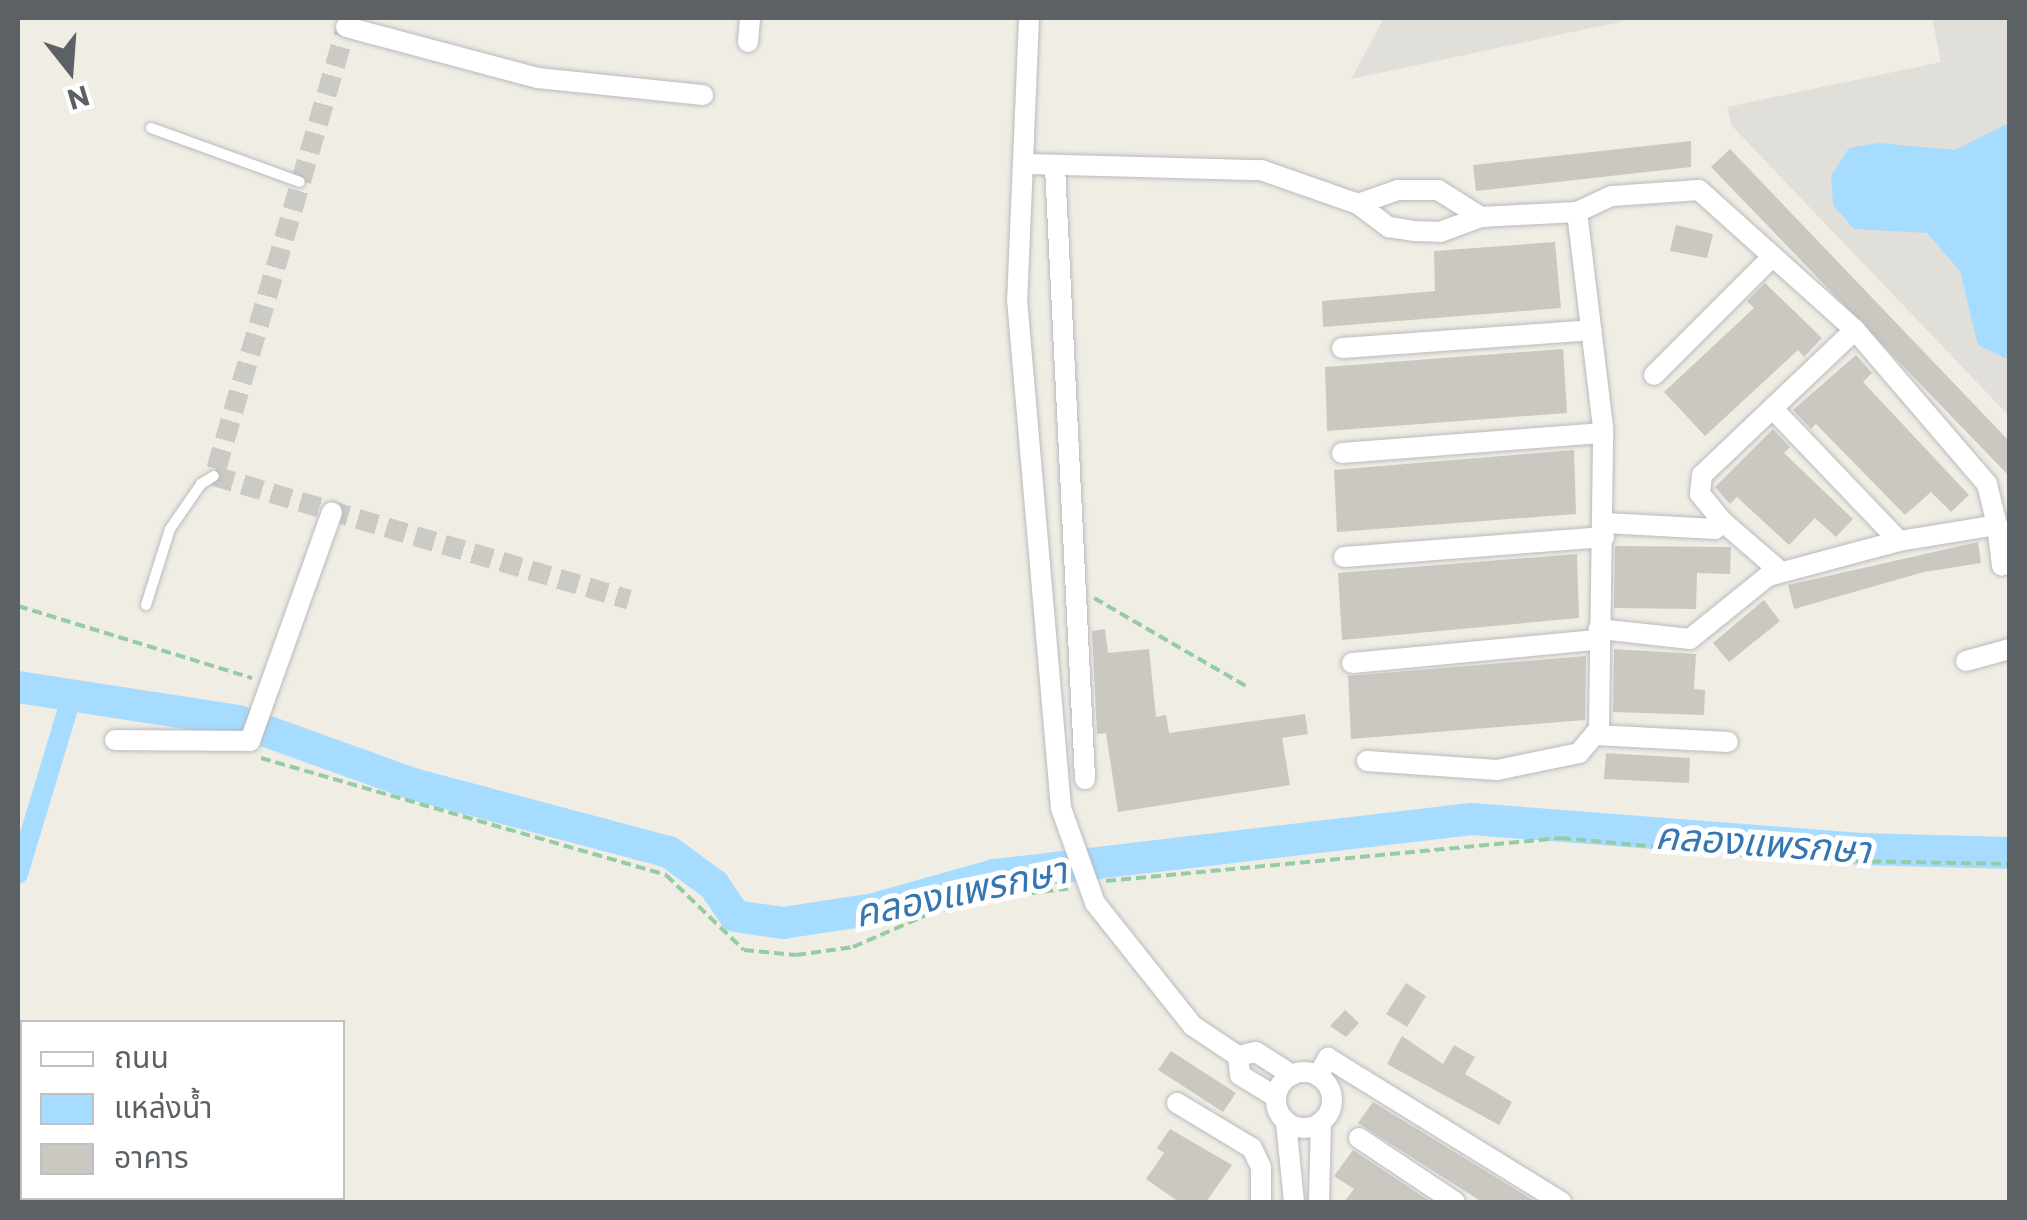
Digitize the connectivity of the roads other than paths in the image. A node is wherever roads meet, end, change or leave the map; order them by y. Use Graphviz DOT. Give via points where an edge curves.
graph roads {
  1 [pos="750,18"];
  2 [pos="1029,18"];
  3 [pos="346,26"];
  4 [pos="748,42"];
  5 [pos="703,96"];
  6 [pos="152,128"];
  7 [pos="1026,164"];
  8 [pos="1055,167"];
  9 [pos="300,182"];
  10 [pos="1358,204"];
  11 [pos="1576,212"];
  12 [pos="1480,217"];
  13 [pos="1773,256"];
  14 [pos="1591,330"];
  15 [pos="1854,330"];
  16 [pos="1342,348"];
  17 [pos="1654,376"];
  18 [pos="1774,410"];
  19 [pos="1603,433"];
  20 [pos="1342,453"];
  21 [pos="214,476"];
  22 [pos="332,512"];
  23 [pos="1722,521"];
  24 [pos="1997,525"];
  25 [pos="1605,530"];
  26 [pos="1900,541"];
  27 [pos="1344,556"];
  28 [pos="2002,566"];
  29 [pos="1780,571"];
  30 [pos="146,605"];
  31 [pos="1598,635"];
  32 [pos="2010,649"];
  33 [pos="1966,661"];
  34 [pos="1352,663"];
  35 [pos="1596,735"];
  36 [pos="116,740"];
  37 [pos="1728,742"];
  38 [pos="1367,760"];
  39 [pos="1085,779"];
  40 [pos="1238,1056"];
  41 [pos="1292,1076"];
  42 [pos="1318,1076"];
  43 [pos="1276,1097"];
  44 [pos="1176,1104"];
  45 [pos="1286,1122"];
  46 [pos="1321,1122"];
  47 [pos="1359,1138"];
  48 [pos="1261,1202"];
  49 [pos="1294,1202"];
  50 [pos="1319,1202"];
  51 [pos="1454,1202"];
  52 [pos="1561,1202"];
  1 -- 4 [label="street"];
  2 -- 7 [label="street"];
  3 -- 5 [label="street" via="538,78"];
  6 -- 9 [label="lane"];
  7 -- 8 [label="street"];
  7 -- 40 [label="street" via="1017,299 1061,808 1095,903 1194,1026"];
  8 -- 10 [label="street" via="1261,170"];
  8 -- 39 [label="street"];
  10 -- 12 [label="street" via="1398,190 1438,190"];
  10 -- 12 [label="street" via="1389,227 1415,231 1440,232"];
  11 -- 12 [label="street"];
  11 -- 13 [label="street" via="1612,196 1699,190"];
  11 -- 14 [label="street"];
  13 -- 15 [label="street"];
  13 -- 17 [label="street"];
  14 -- 16 [label="street"];
  14 -- 19 [label="street"];
  15 -- 18 [label="street"];
  15 -- 24 [label="street" via="1987,484"];
  18 -- 23 [label="street" via="1702,475 1700,494"];
  18 -- 26 [label="street"];
  19 -- 20 [label="street"];
  19 -- 25 [label="street"];
  21 -- 30 [label="lane" via="200,484 170,530"];
  22 -- 36 [label="street" via="253,737"];
  23 -- 25 [label="street" via="1715,529"];
  23 -- 29 [label="street"];
  24 -- 26 [label="street"];
  24 -- 28 [label="street"];
  25 -- 27 [label="street"];
  25 -- 31 [label="street"];
  26 -- 29 [label="street"];
  29 -- 31 [label="street" via="1690,639"];
  31 -- 34 [label="street"];
  31 -- 35 [label="street"];
  32 -- 33 [label="street"];
  35 -- 37 [label="street"];
  35 -- 38 [label="street" via="1579,753 1497,770"];
  40 -- 41 [label="street" via="1256,1052"];
  40 -- 43 [label="street" via="1240,1075"];
  41 -- 42 [label="street"];
  41 -- 43 [label="street"];
  42 -- 46 [label="street" via="1332,1098"];
  42 -- 52 [label="street" via="1328,1058"];
  43 -- 45 [label="street"];
  44 -- 48 [label="street" via="1252,1148 1261,1167"];
  45 -- 46 [label="street" via="1304,1128"];
  45 -- 49 [label="street"];
  46 -- 50 [label="street"];
  47 -- 51 [label="street"];
}
